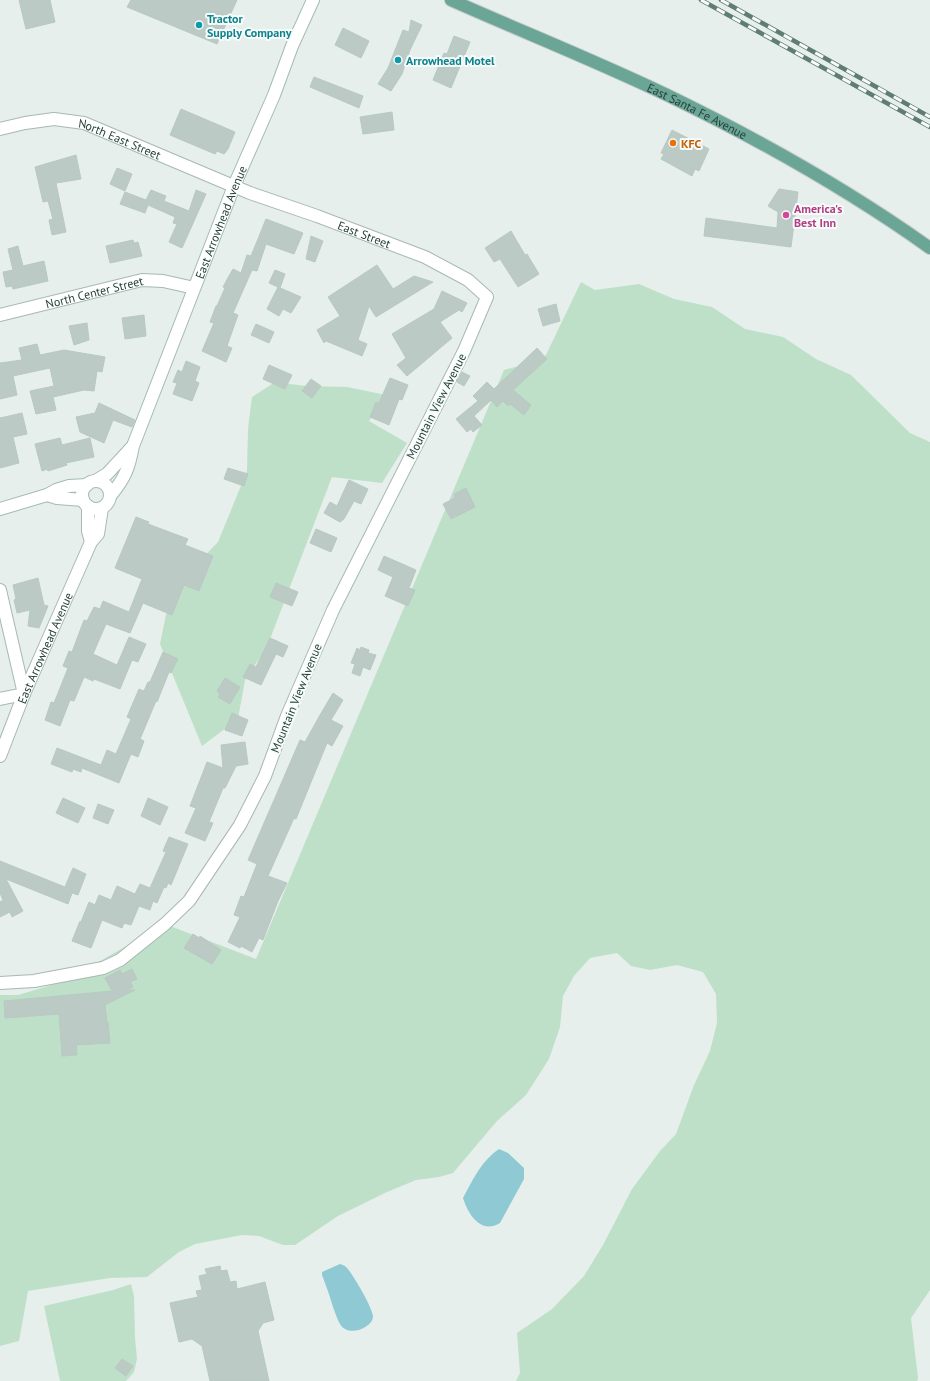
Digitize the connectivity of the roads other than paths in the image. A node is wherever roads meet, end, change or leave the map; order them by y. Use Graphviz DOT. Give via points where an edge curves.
graph roads {
  1 [pos="313,0"];
  2 [pos="451,0"];
  3 [pos="0,129"];
  4 [pos="234,186"];
  5 [pos="930,248"];
  6 [pos="190,286"];
  7 [pos="487,297"];
  8 [pos="0,315"];
  9 [pos="133,446"];
  10 [pos="92,483"];
  11 [pos="46,495"];
  12 [pos="111,495"];
  13 [pos="85,503"];
  14 [pos="102,508"];
  15 [pos="0,509"];
  16 [pos="92,542"];
  17 [pos="0,590"];
  18 [pos="24,694"];
  19 [pos="0,699"];
  20 [pos="0,756"];
  21 [pos="0,983"];
  1 -- 4 [label="street, East Arrowhead Avenue"];
  2 -- 5 [label="main road, East Santa Fe Avenue" via="618,73 715,119 841,189"];
  3 -- 4 [label="street, North East Street" via="54,119 84,123"];
  4 -- 7 [label="street, East Street" via="425,257 468,280"];
  4 -- 9 [label="street, East Arrowhead Avenue"];
  6 -- 8 [label="street, North Center Street" via="142,280"];
  7 -- 21 [label="street, Mountain View Avenue" via="464,351 333,610 287,716 265,776 240,825 190,901 120,960 103,968 34,981"];
  9 -- 10 [label="street, East Arrowhead Avenue" via="107,474"];
  9 -- 12 [label="street, East Arrowhead Avenue" via="122,482"];
  10 -- 11 [label="street" via="69,486"];
  10 -- 12 [label="street" via="102,482 107,485"];
  10 -- 13 [label="street" via="83,489"];
  11 -- 13 [label="street"];
  11 -- 15 [label="street"];
  12 -- 14 [label="street" via="110,501"];
  13 -- 14 [label="street" via="97,509"];
  13 -- 16 [label="street"];
  14 -- 16 [label="street, East Arrowhead Avenue" via="98,534"];
  16 -- 18 [label="street, East Arrowhead Avenue"];
  17 -- 18 [label="street"];
  18 -- 19 [label="street"];
  18 -- 20 [label="street, East Arrowhead Avenue"];
}
